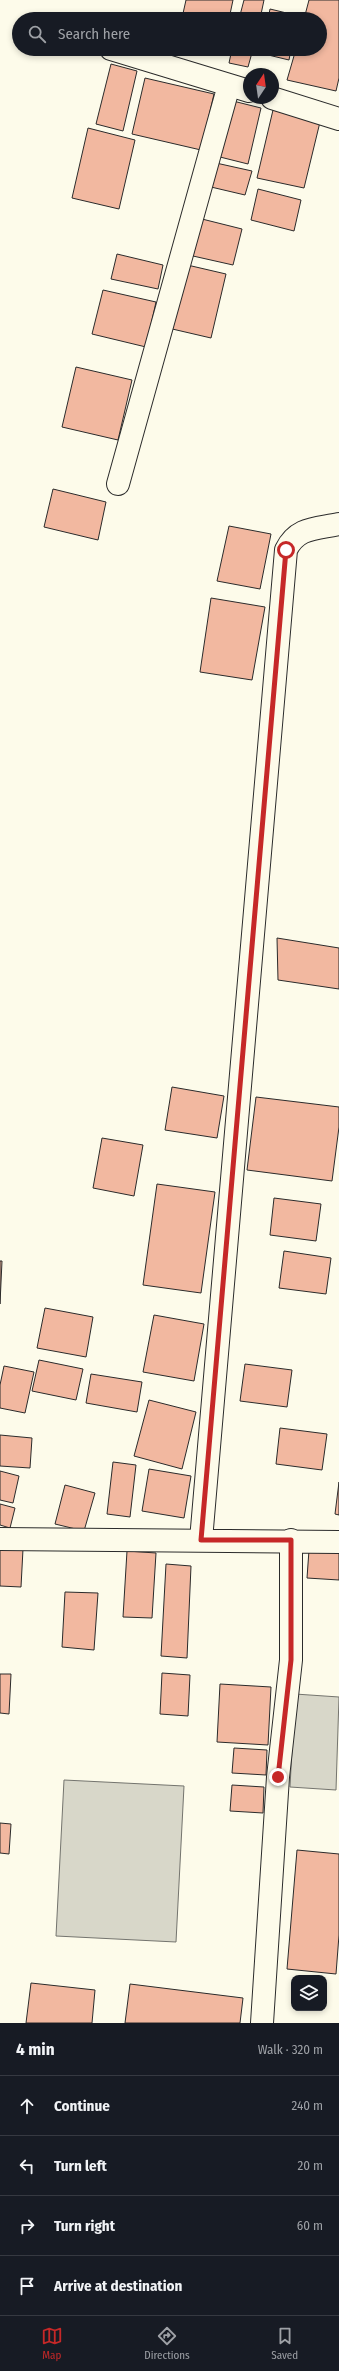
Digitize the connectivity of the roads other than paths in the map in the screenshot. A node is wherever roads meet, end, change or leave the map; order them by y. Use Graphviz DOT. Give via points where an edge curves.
graph roads {
  1 [pos="133,56"];
  2 [pos="239,88"];
  3 [pos="279,100"];
  4 [pos="339,118"];
  5 [pos="118,484"];
  6 [pos="339,524"];
  7 [pos="0,1539"];
  8 [pos="201,1540"];
  9 [pos="291,1540"];
  10 [pos="339,1542"];
  11 [pos="262,2023"];
  1 -- 2 [label="street"];
  2 -- 5 [label="street"];
  3 -- 4 [label="street"];
  6 -- 8 [label="street" via="300,532 291,539 286,550"];
  7 -- 8 [label="street"];
  8 -- 9 [label="street"];
  9 -- 10 [label="street"];
  9 -- 11 [label="street" via="291,1660 278,1777"];
}
